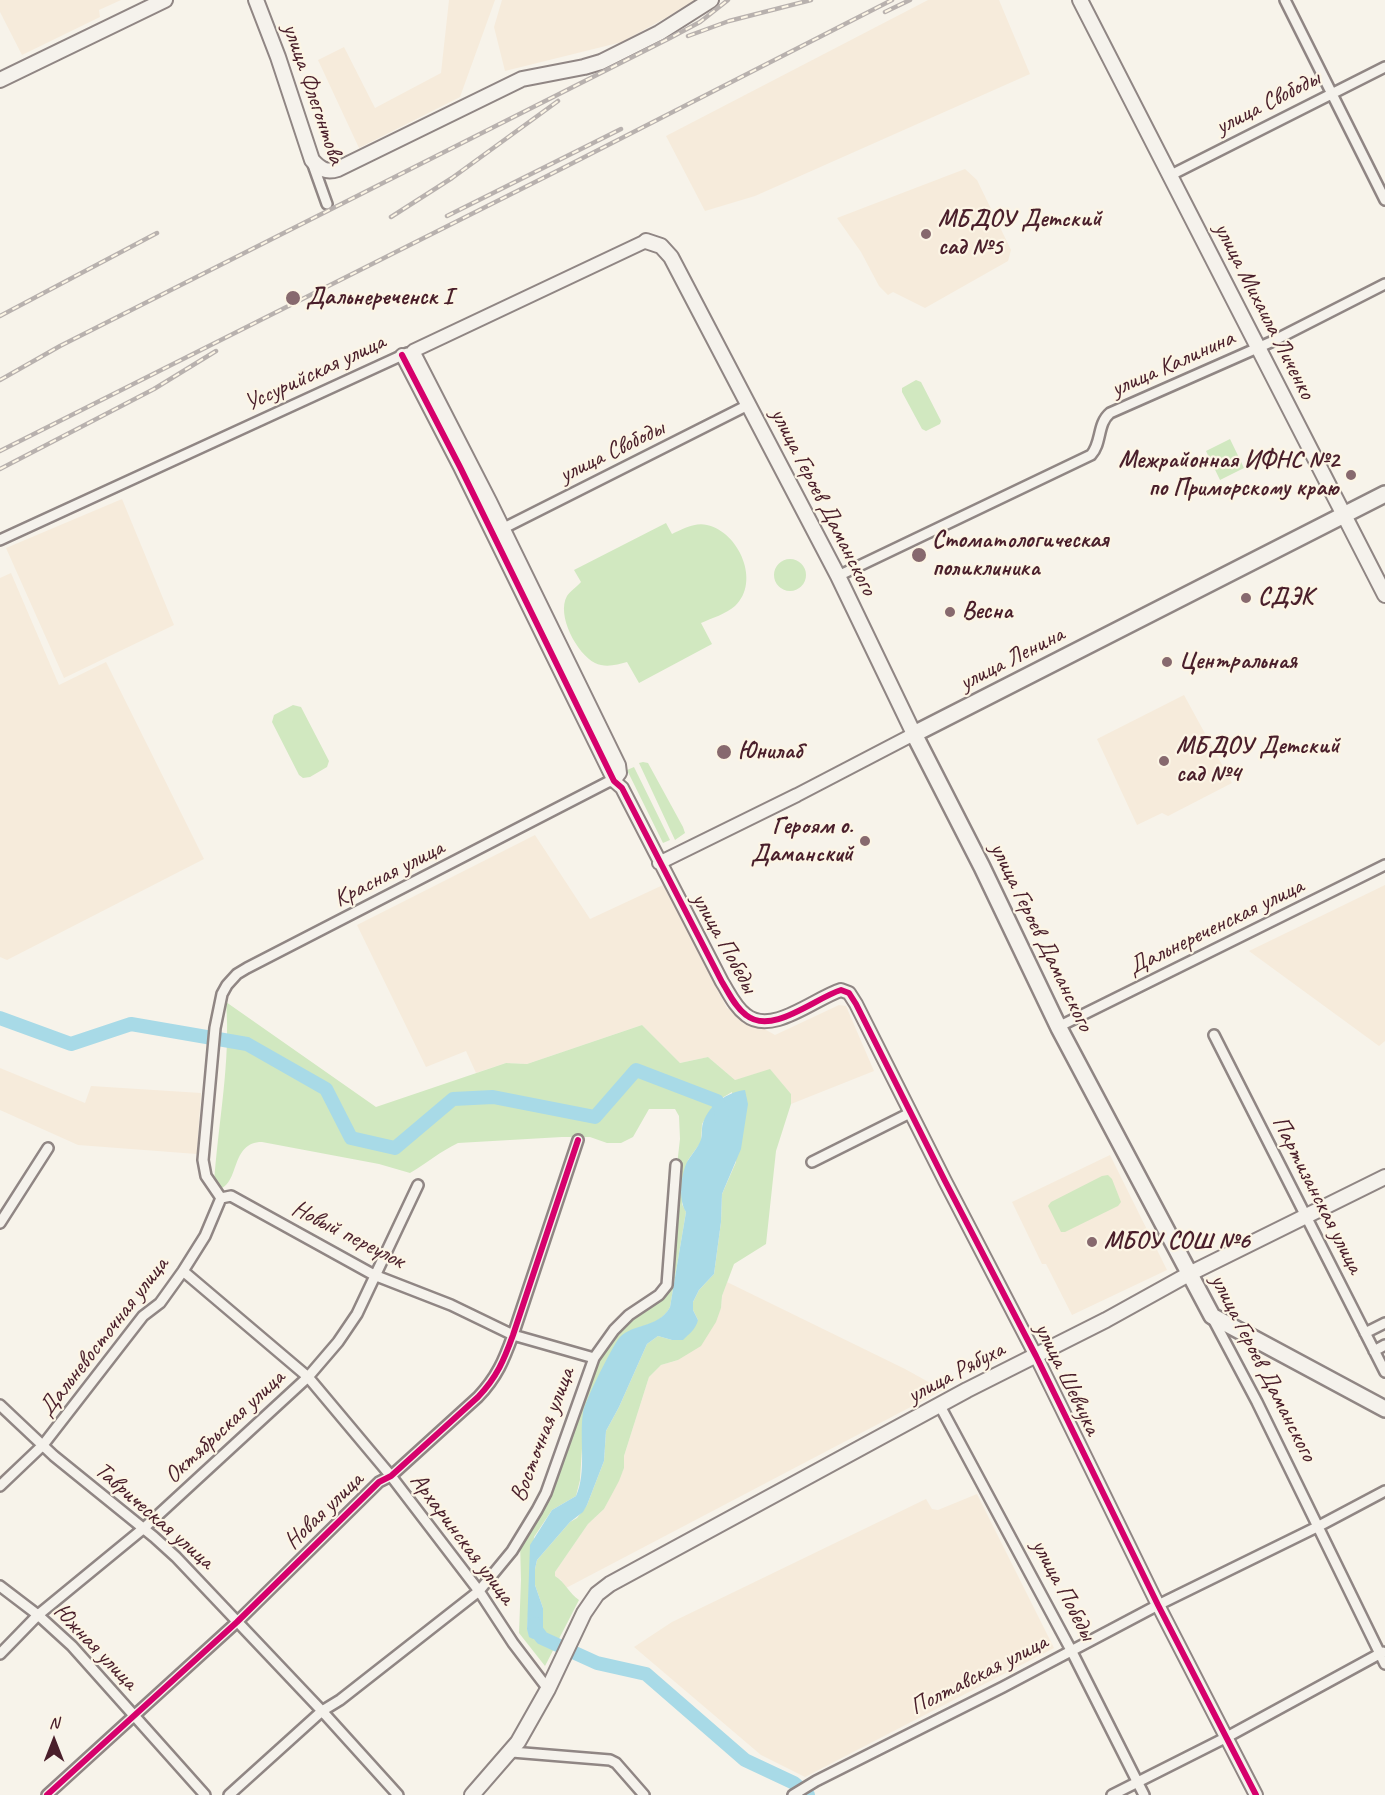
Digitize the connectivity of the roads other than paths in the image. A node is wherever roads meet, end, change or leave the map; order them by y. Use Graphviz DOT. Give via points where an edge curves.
graph roads {
  1 [pos="165,0"];
  2 [pos="256,0"];
  3 [pos="711,0"];
  4 [pos="1080,0"];
  5 [pos="1285,0"];
  6 [pos="1385,67"];
  7 [pos="0,80"];
  8 [pos="1333,93"];
  9 [pos="312,160"];
  10 [pos="1169,176"];
  11 [pos="1385,200"];
  12 [pos="327,204"];
  13 [pos="646,241"];
  14 [pos="1385,284"];
  15 [pos="1257,348"];
  16 [pos="408,353"];
  17 [pos="748,405"];
  18 [pos="1385,494"];
  19 [pos="1344,515"];
  20 [pos="498,531"];
  21 [pos="0,540"];
  22 [pos="838,576"];
  23 [pos="1385,596"];
  24 [pos="914,734"];
  25 [pos="614,781"];
  26 [pos="659,863"];
  27 [pos="1385,865"];
  28 [pos="837,992"];
  29 [pos="1064,1024"];
  30 [pos="1214,1035"];
  31 [pos="910,1113"];
  32 [pos="578,1140"];
  33 [pos="48,1149"];
  34 [pos="812,1161"];
  35 [pos="676,1166"];
  36 [pos="1385,1177"];
  37 [pos="418,1185"];
  38 [pos="221,1198"];
  39 [pos="1306,1217"];
  40 [pos="0,1223"];
  41 [pos="183,1271"];
  42 [pos="1189,1274"];
  43 [pos="374,1275"];
  44 [pos="1212,1316"];
  45 [pos="1385,1323"];
  46 [pos="1365,1333"];
  47 [pos="513,1335"];
  48 [pos="1385,1345"];
  49 [pos="1374,1351"];
  50 [pos="1036,1356"];
  51 [pos="594,1358"];
  52 [pos="1385,1372"];
  53 [pos="308,1377"];
  54 [pos="0,1405"];
  55 [pos="940,1406"];
  56 [pos="1385,1409"];
  57 [pos="43,1445"];
  58 [pos="391,1476"];
  59 [pos="0,1486"];
  60 [pos="1385,1491"];
  61 [pos="1319,1526"];
  62 [pos="144,1528"];
  63 [pos="0,1586"];
  64 [pos="479,1591"];
  65 [pos="1158,1605"];
  66 [pos="38,1615"];
  67 [pos="237,1622"];
  68 [pos="1071,1650"];
  69 [pos="1382,1653"];
  70 [pos="0,1654"];
  71 [pos="1385,1664"];
  72 [pos="548,1689"];
  73 [pos="322,1711"];
  74 [pos="134,1715"];
  75 [pos="1227,1737"];
  76 [pos="512,1752"];
  77 [pos="1138,1783"];
  78 [pos="47,1795"];
  79 [pos="205,1795"];
  80 [pos="229,1795"];
  81 [pos="398,1795"];
  82 [pos="472,1795"];
  83 [pos="644,1795"];
  84 [pos="794,1795"];
  85 [pos="1112,1795"];
  86 [pos="1144,1795"];
  87 [pos="1256,1795"];
  1 -- 7 [label="main road"];
  2 -- 9 [label="main road, улица Флегонтова"];
  3 -- 9 [label="main road" via="659,33 601,62 522,79 338,169 326,171"];
  4 -- 10 [label="main road, улица Михаила Личенко"];
  5 -- 8 [label="street"];
  6 -- 8 [label="street, улица Свободы"];
  8 -- 10 [label="street, улица Свободы"];
  8 -- 11 [label="street"];
  9 -- 12 [label="street, улица Флегонтова"];
  10 -- 15 [label="main road, улица Михаила Личенко"];
  13 -- 16 [label="street, Уссурийская улица"];
  13 -- 17 [label="main road, улица Героев Даманского" via="661,246 671,257"];
  14 -- 15 [label="street, улица Калинина"];
  15 -- 19 [label="main road, улица Михаила Личенко"];
  15 -- 22 [label="street, улица Калинина" via="1110,413 1091,455"];
  16 -- 20 [label="street"];
  16 -- 21 [label="street, Уссурийская улица"];
  17 -- 20 [label="street, улица Свободы"];
  17 -- 22 [label="main road, улица Героев Даманского"];
  18 -- 19 [label="main road, улица Ленина"];
  19 -- 23 [label="main road, улица Михаила Личенко"];
  19 -- 24 [label="main road, улица Ленина"];
  20 -- 25 [label="street"];
  22 -- 24 [label="main road, улица Героев Даманского"];
  24 -- 26 [label="street, улица Ленина"];
  24 -- 42 [label="main road, улица Героев Даманского" via="1054,1019"];
  25 -- 26 [label="street" via="622,788"];
  25 -- 38 [label="street, Красная улица" via="231,978 222,994 215,1029 202,1160 206,1176"];
  26 -- 28 [label="street, улица Победы" via="722,982 747,1017 776,1020"];
  27 -- 29 [label="street, Дальнереченская улица"];
  28 -- 31 [label="street, улица Шевчука" via="846,991 853,999"];
  30 -- 39 [label="street, Партизанская улица"];
  31 -- 34 [label="street"];
  31 -- 50 [label="street, улица Шевчука"];
  32 -- 47 [label="street, Новая улица"];
  33 -- 40 [label="street"];
  35 -- 51 [label="street, Восточная улица" via="667,1285 614,1330"];
  36 -- 39 [label="main road, улица Рябуха"];
  37 -- 43 [label="street, Октябрьская улица"];
  38 -- 41 [label="street, Дальневосточная улица" via="205,1236"];
  38 -- 43 [label="street, Новый переулок" via="231,1196"];
  39 -- 42 [label="main road, улица Рябуха"];
  39 -- 46 [label="street, Партизанская улица"];
  41 -- 53 [label="street, Архаринская улица"];
  41 -- 57 [label="street, Дальневосточная улица"];
  42 -- 44 [label="main road, улица Героев Даманского"];
  42 -- 50 [label="main road, улица Рябуха"];
  43 -- 47 [label="street, Новый переулок"];
  43 -- 53 [label="street, Октябрьская улица" via="348,1328"];
  44 -- 56 [label="main road"];
  44 -- 61 [label="street, улица Героев Даманского"];
  45 -- 46 [label="street"];
  46 -- 49 [label="street, Партизанская улица"];
  47 -- 51 [label="street, Новый переулок"];
  47 -- 58 [label="street, Новая улица" via="491,1383"];
  48 -- 49 [label="street"];
  49 -- 52 [label="street, Партизанская улица"];
  50 -- 55 [label="main road, улица Рябуха"];
  50 -- 65 [label="street, улица Шевчука"];
  51 -- 64 [label="street, Восточная улица" via="541,1503 512,1551"];
  53 -- 58 [label="street, Архаринская улица"];
  53 -- 62 [label="street, Октябрьская улица"];
  54 -- 57 [label="street, Таврическая улица"];
  55 -- 68 [label="street, улица Победы"];
  55 -- 72 [label="main road, улица Рябуха" via="610,1584 590,1603"];
  57 -- 59 [label="street, Дальневосточная улица"];
  57 -- 62 [label="street, Таврическая улица"];
  58 -- 64 [label="street, Архаринская улица"];
  58 -- 67 [label="street, Новая улица" via="379,1482"];
  60 -- 61 [label="street, Полтавская улица"];
  61 -- 65 [label="street, Полтавская улица"];
  61 -- 69 [label="street, улица Героев Даманского"];
  62 -- 66 [label="street, Октябрьская улица"];
  62 -- 67 [label="street, Таврическая улица"];
  63 -- 66 [label="street, Южная улица"];
  64 -- 72 [label="street, Архаринская улица"];
  64 -- 73 [label="street, Восточная улица"];
  65 -- 68 [label="street, Полтавская улица"];
  65 -- 75 [label="street, улица Шевчука"];
  66 -- 70 [label="street, Октябрьская улица"];
  66 -- 74 [label="street, Южная улица" via="72,1646"];
  67 -- 73 [label="street, Таврическая улица"];
  67 -- 74 [label="street, Новая улица"];
  68 -- 77 [label="street, улица Победы"];
  68 -- 84 [label="street, Полтавская улица"];
  69 -- 71 [label="street, улица Героев Даманского"];
  69 -- 75 [label="street"];
  72 -- 76 [label="main road, улица Рябуха"];
  73 -- 80 [label="street, Восточная улица"];
  73 -- 81 [label="street, Таврическая улица"];
  74 -- 78 [label="street, Новая улица"];
  74 -- 79 [label="street, Южная улица"];
  75 -- 77 [label="street"];
  75 -- 87 [label="street, улица Шевчука"];
  76 -- 82 [label="main road, улица Рябуха"];
  76 -- 83 [label="street" via="610,1760"];
  77 -- 85 [label="street"];
  77 -- 86 [label="street, улица Победы"];
}
